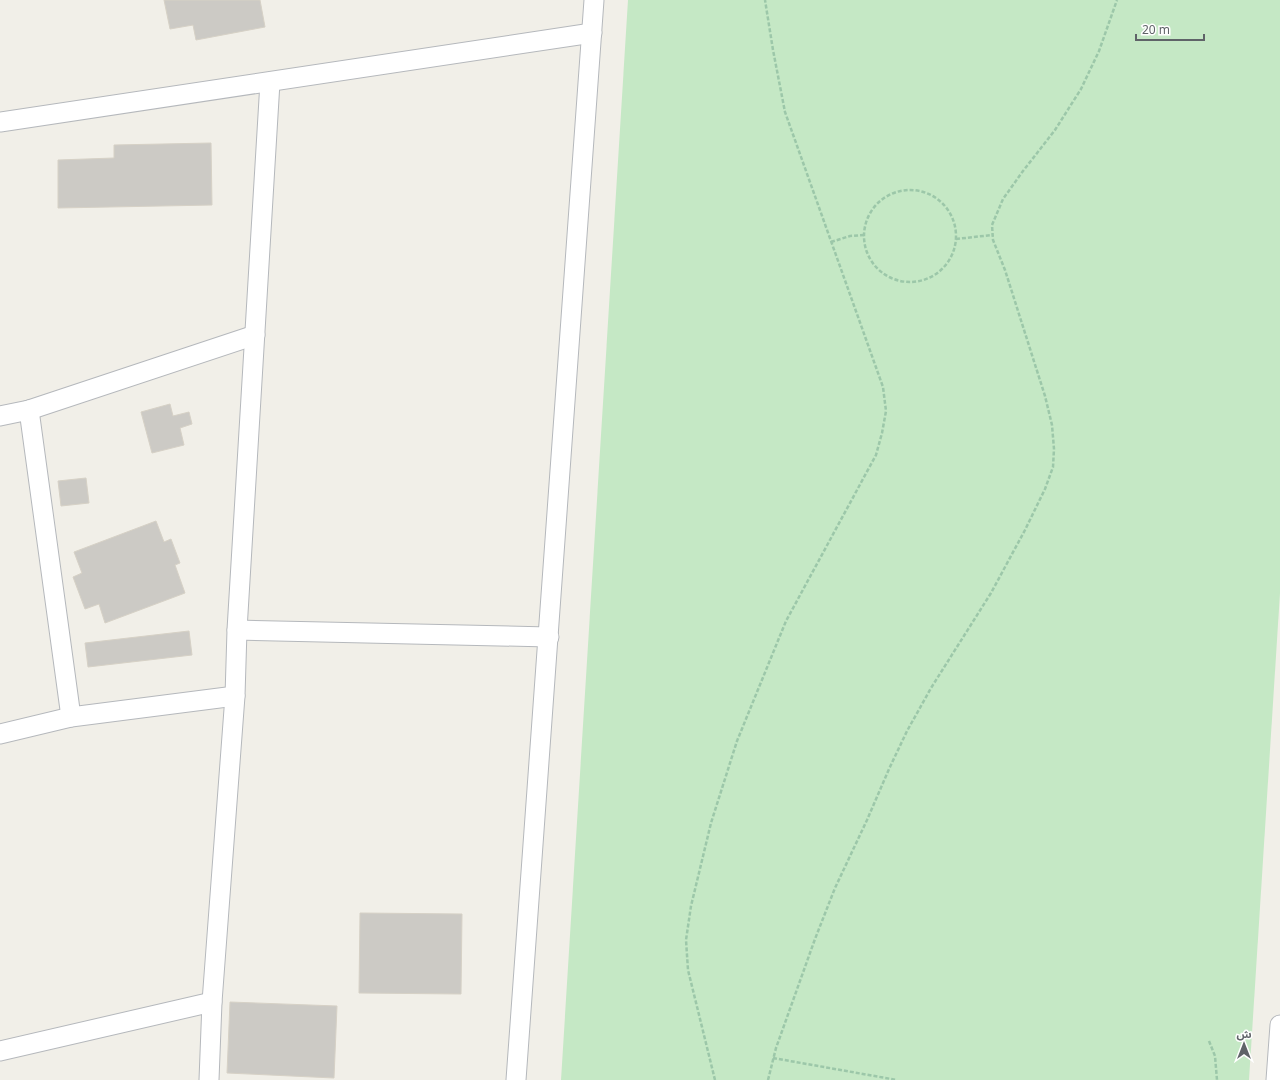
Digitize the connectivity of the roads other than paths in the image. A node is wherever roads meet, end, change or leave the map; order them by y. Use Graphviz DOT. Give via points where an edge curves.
graph roads {
  1 [pos="594,0"];
  2 [pos="592,34"];
  3 [pos="270,82"];
  4 [pos="0,122"];
  5 [pos="255,334"];
  6 [pos="29,410"];
  7 [pos="0,416"];
  8 [pos="237,630"];
  9 [pos="548,638"];
  10 [pos="235,696"];
  11 [pos="71,717"];
  12 [pos="0,734"];
  13 [pos="212,1002"];
  14 [pos="1280,1025"];
  15 [pos="0,1051"];
  16 [pos="209,1080"];
  17 [pos="516,1080"];
  18 [pos="1276,1080"];
  1 -- 2 [label="street"];
  2 -- 3 [label="street"];
  2 -- 9 [label="street"];
  3 -- 4 [label="street"];
  3 -- 5 [label="street"];
  5 -- 6 [label="street"];
  5 -- 8 [label="street"];
  6 -- 7 [label="street"];
  6 -- 11 [label="street"];
  8 -- 9 [label="street"];
  8 -- 10 [label="street"];
  9 -- 17 [label="street"];
  10 -- 11 [label="street"];
  10 -- 13 [label="street"];
  11 -- 12 [label="street"];
  13 -- 15 [label="street"];
  13 -- 16 [label="street"];
  14 -- 18 [label="street"];
}
